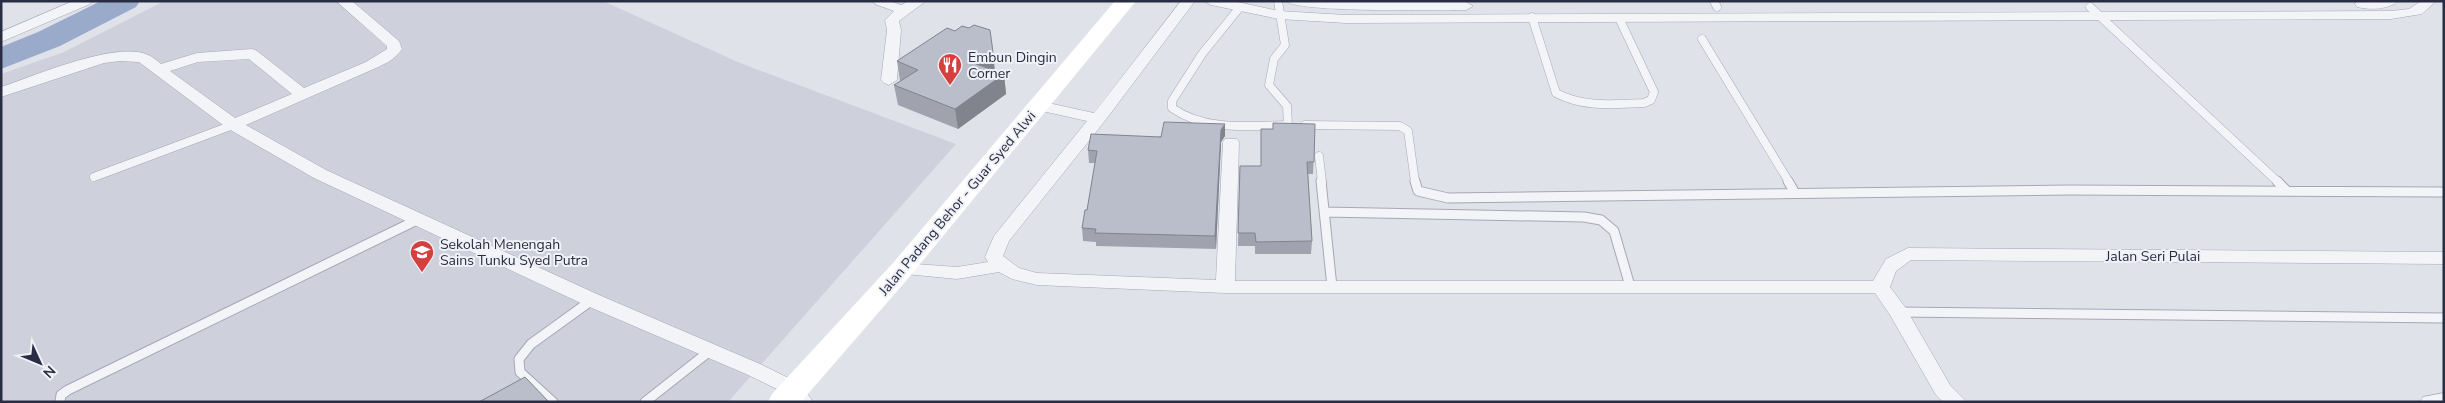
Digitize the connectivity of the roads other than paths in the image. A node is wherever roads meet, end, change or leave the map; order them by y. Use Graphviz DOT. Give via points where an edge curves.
graph roads {
  1 [pos="85,1"];
  2 [pos="343,1"];
  3 [pos="878,1"];
  4 [pos="919,1"];
  5 [pos="1126,1"];
  6 [pos="1188,1"];
  7 [pos="1211,1"];
  8 [pos="1293,1"];
  9 [pos="2391,1"];
  10 [pos="2429,1"];
  11 [pos="1408,3"];
  12 [pos="1716,4"];
  13 [pos="1240,7"];
  14 [pos="2090,7"];
  15 [pos="1279,8"];
  16 [pos="903,10"];
  17 [pos="1532,17"];
  18 [pos="1619,18"];
  19 [pos="2103,18"];
  20 [pos="1,38"];
  21 [pos="1702,39"];
  22 [pos="158,70"];
  23 [pos="889,80"];
  24 [pos="1,92"];
  25 [pos="302,94"];
  26 [pos="1039,106"];
  27 [pos="1098,119"];
  28 [pos="1288,125"];
  29 [pos="232,126"];
  30 [pos="1231,142"];
  31 [pos="1319,156"];
  32 [pos="94,177"];
  33 [pos="2286,190"];
  34 [pos="2444,192"];
  35 [pos="1795,193"];
  36 [pos="1325,212"];
  37 [pos="419,219"];
  38 [pos="2444,258"];
  39 [pos="1000,266"];
  40 [pos="902,269"];
  41 [pos="1332,286"];
  42 [pos="1630,286"];
  43 [pos="1225,287"];
  44 [pos="1880,287"];
  45 [pos="592,300"];
  46 [pos="1898,312"];
  47 [pos="2444,318"];
  48 [pos="711,350"];
  49 [pos="793,397"];
  50 [pos="2444,401"];
  51 [pos="60,402"];
  52 [pos="553,402"];
  53 [pos="645,402"];
  54 [pos="1957,402"];
  55 [pos="2430,402"];
  1 -- 20 [label="street"];
  2 -- 25 [label="street" via="394,44 395,49 390,55"];
  3 -- 16 [label="lane"];
  4 -- 16 [label="street"];
  5 -- 26 [label="main road, Jalan Padang Behor - Guar Syed Alwi"];
  6 -- 27 [label="street"];
  7 -- 13 [label="street"];
  8 -- 11 [label="street" via="1336,5"];
  9 -- 14 [label="street" via="2381,4"];
  10 -- 19 [label="street" via="2424,9 2414,13 2391,15"];
  11 -- 12 [label="street"];
  12 -- 14 [label="street"];
  13 -- 15 [label="street"];
  13 -- 28 [label="lane" via="1202,54 1172,101 1172,108 1186,118 1210,124"];
  14 -- 19 [label="lane"];
  15 -- 17 [label="street" via="1346,19"];
  15 -- 28 [label="lane" via="1285,45 1274,59 1269,85 1290,110"];
  16 -- 23 [label="street" via="892,20"];
  17 -- 18 [label="street"];
  17 -- 18 [label="lane" via="1556,93 1572,102 1651,100 1654,92"];
  18 -- 19 [label="street"];
  19 -- 33 [label="lane"];
  21 -- 35 [label="lane"];
  22 -- 24 [label="street" via="143,58 120,56 87,63"];
  22 -- 25 [label="street" via="197,58 252,54"];
  22 -- 29 [label="street"];
  25 -- 29 [label="street"];
  26 -- 27 [label="street"];
  26 -- 40 [label="main road, Jalan Padang Behor - Guar Syed Alwi"];
  27 -- 39 [label="street" via="1000,240 994,257"];
  28 -- 35 [label="lane" via="1400,126 1408,131 1418,191 1448,198"];
  29 -- 32 [label="lane"];
  29 -- 37 [label="street" via="320,174"];
  30 -- 43 [label="street"];
  31 -- 36 [label="lane"];
  33 -- 34 [label="lane"];
  33 -- 35 [label="lane"];
  36 -- 41 [label="lane"];
  36 -- 42 [label="lane" via="1584,217 1600,220 1614,231"];
  37 -- 45 [label="street"];
  37 -- 51 [label="lane" via="68,390 61,395"];
  38 -- 44 [label="street, Jalan Seri Pulai" via="1908,254 1892,261"];
  39 -- 40 [label="street" via="957,273"];
  39 -- 43 [label="street" via="1017,275 1037,279"];
  40 -- 49 [label="main road, Jalan Padang Behor - Guar Syed Alwi"];
  41 -- 42 [label="street"];
  41 -- 43 [label="street"];
  42 -- 44 [label="street"];
  44 -- 46 [label="street"];
  45 -- 48 [label="street"];
  45 -- 52 [label="lane" via="531,344 519,359 520,372"];
  46 -- 47 [label="lane"];
  46 -- 54 [label="street" via="1943,390"];
  48 -- 49 [label="street"];
  48 -- 53 [label="lane"];
  50 -- 55 [label="street"];
}
